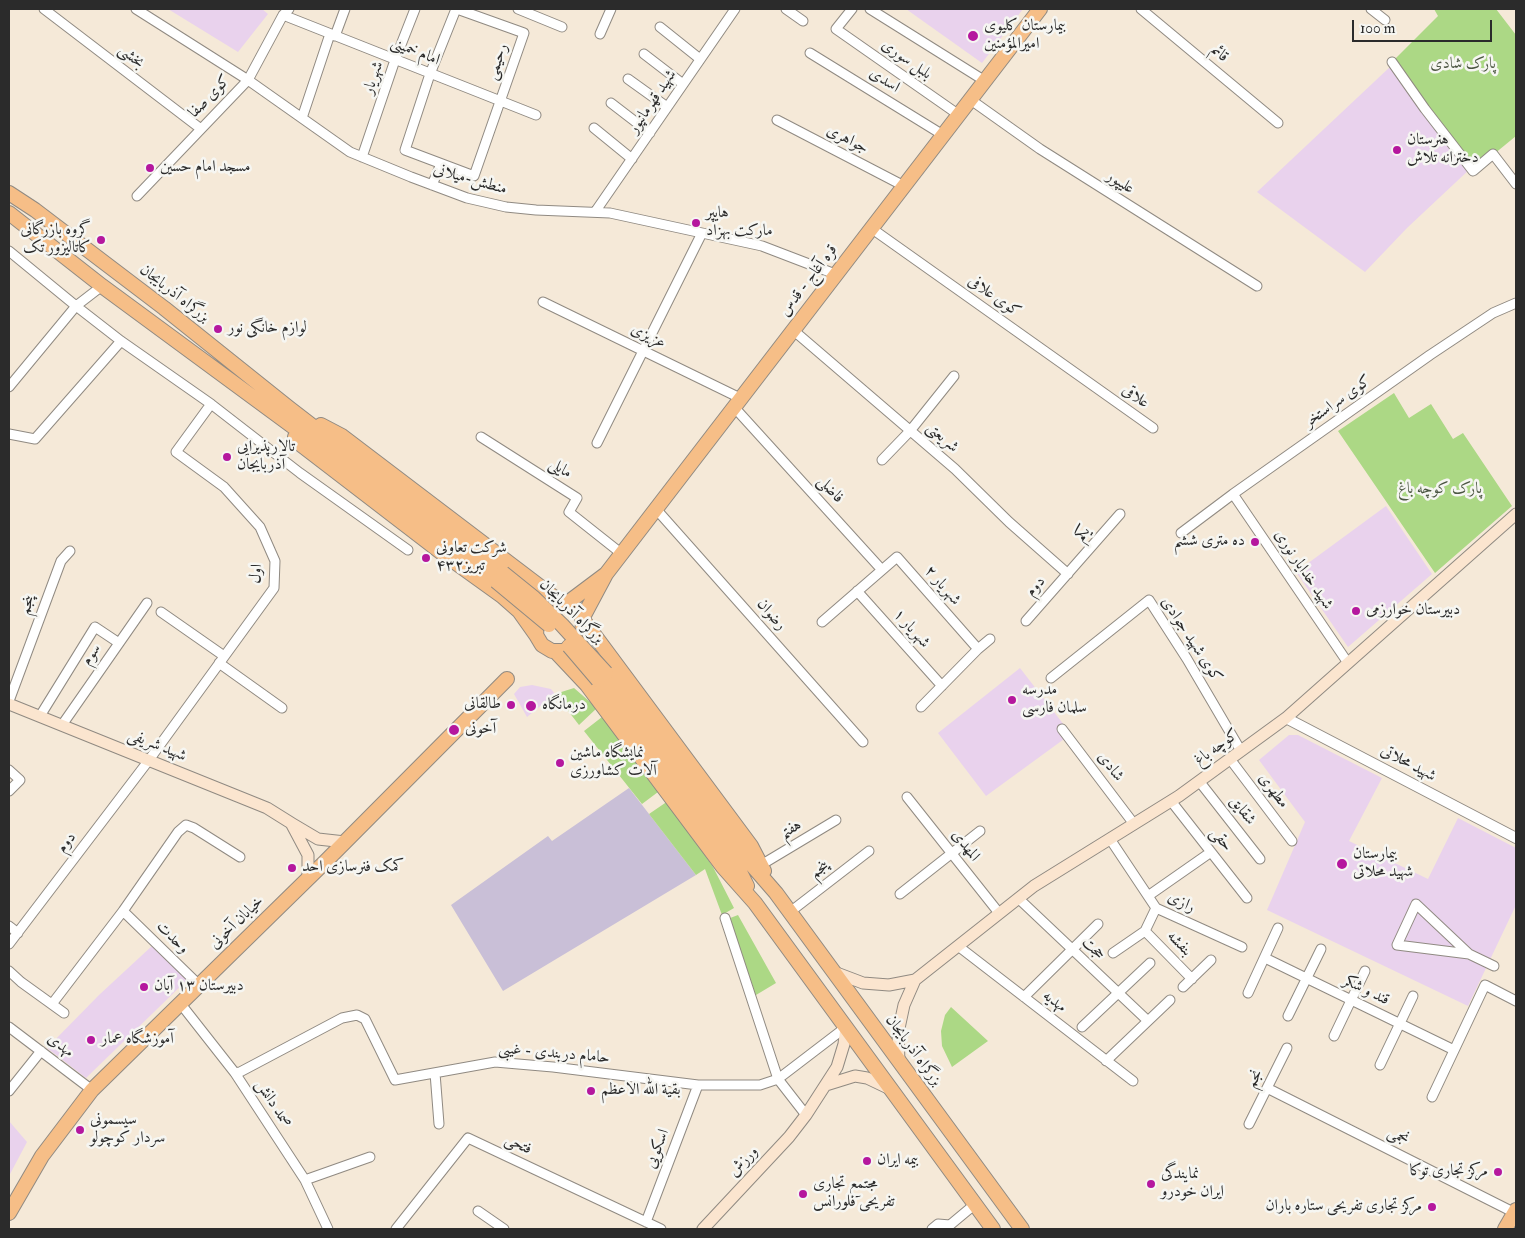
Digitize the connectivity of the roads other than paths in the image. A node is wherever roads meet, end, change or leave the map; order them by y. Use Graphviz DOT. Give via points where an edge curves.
graph roads {
  1 [pos="44,9"];
  2 [pos="136,9"];
  3 [pos="346,9"];
  4 [pos="415,9"];
  5 [pos="456,9"];
  6 [pos="518,9"];
  7 [pos="611,9"];
  8 [pos="734,9"];
  9 [pos="786,9"];
  10 [pos="852,9"];
  11 [pos="870,9"];
  12 [pos="1141,9"];
  13 [pos="1372,9"];
  14 [pos="286,12"];
  15 [pos="1037,13"];
  16 [pos="1385,20"];
  17 [pos="803,21"];
  18 [pos="562,27"];
  19 [pos="660,27"];
  20 [pos="600,34"];
  21 [pos="332,35"];
  22 [pos="810,53"];
  23 [pos="644,54"];
  24 [pos="700,59"];
  25 [pos="396,60"];
  26 [pos="1392,62"];
  27 [pos="430,74"];
  28 [pos="628,79"];
  29 [pos="248,80"];
  30 [pos="985,81"];
  31 [pos="683,84"];
  32 [pos="971,100"];
  33 [pos="500,102"];
  34 [pos="611,103"];
  35 [pos="667,108"];
  36 [pos="959,114"];
  37 [pos="536,115"];
  38 [pos="302,118"];
  39 [pos="777,120"];
  40 [pos="1278,123"];
  41 [pos="594,128"];
  42 [pos="201,129"];
  43 [pos="650,133"];
  44 [pos="943,135"];
  45 [pos="362,157"];
  46 [pos="632,159"];
  47 [pos="441,164"];
  48 [pos="1514,178"];
  49 [pos="432,185"];
  50 [pos="904,186"];
  51 [pos="9,187"];
  52 [pos="9,193"];
  53 [pos="137,196"];
  54 [pos="35,210"];
  55 [pos="9,212"];
  56 [pos="595,212"];
  57 [pos="9,216"];
  58 [pos="24,225"];
  59 [pos="871,228"];
  60 [pos="702,233"];
  61 [pos="9,251"];
  62 [pos="835,274"];
  63 [pos="102,286"];
  64 [pos="1257,286"];
  65 [pos="543,302"];
  66 [pos="1516,302"];
  67 [pos="76,306"];
  68 [pos="793,330"];
  69 [pos="121,341"];
  70 [pos="643,351"];
  71 [pos="954,376"];
  72 [pos="9,387"];
  73 [pos="1100,390"];
  74 [pos="737,402"];
  75 [pos="210,404"];
  76 [pos="289,408"];
  77 [pos="276,415"];
  78 [pos="1153,428"];
  79 [pos="910,431"];
  80 [pos="9,434"];
  81 [pos="481,437"];
  82 [pos="597,443"];
  83 [pos="882,460"];
  84 [pos="1233,494"];
  85 [pos="656,509"];
  86 [pos="1120,514"];
  87 [pos="1516,514"];
  88 [pos="1182,533"];
  89 [pos="408,550"];
  90 [pos="70,551"];
  91 [pos="622,554"];
  92 [pos="882,570"];
  93 [pos="522,571"];
  94 [pos="606,574"];
  95 [pos="1068,574"];
  96 [pos="500,577"];
  97 [pos="858,591"];
  98 [pos="502,596"];
  99 [pos="147,603"];
  100 [pos="564,604"];
  101 [pos="161,612"];
  102 [pos="583,620"];
  103 [pos="1026,621"];
  104 [pos="822,622"];
  105 [pos="536,635"];
  106 [pos="990,639"];
  107 [pos="119,643"];
  108 [pos="978,649"];
  109 [pos="555,651"];
  110 [pos="222,660"];
  111 [pos="1348,663"];
  112 [pos="602,675"];
  113 [pos="1051,678"];
  114 [pos="507,679"];
  115 [pos="942,686"];
  116 [pos="9,702"];
  117 [pos="921,707"];
  118 [pos="282,708"];
  119 [pos="40,716"];
  120 [pos="1286,718"];
  121 [pos="62,725"];
  122 [pos="1062,729"];
  123 [pos="863,742"];
  124 [pos="1241,751"];
  125 [pos="1230,759"];
  126 [pos="149,760"];
  127 [pos="9,770"];
  128 [pos="1199,781"];
  129 [pos="9,791"];
  130 [pos="908,797"];
  131 [pos="1171,801"];
  132 [pos="836,820"];
  133 [pos="291,823"];
  134 [pos="1134,824"];
  135 [pos="980,831"];
  136 [pos="1516,838"];
  137 [pos="1110,839"];
  138 [pos="1292,841"];
  139 [pos="345,842"];
  140 [pos="869,851"];
  141 [pos="1211,852"];
  142 [pos="952,853"];
  143 [pos="240,857"];
  144 [pos="1260,859"];
  145 [pos="761,865"];
  146 [pos="308,878"];
  147 [pos="776,893"];
  148 [pos="900,894"];
  149 [pos="1148,896"];
  150 [pos="1018,898"];
  151 [pos="1247,898"];
  152 [pos="1156,908"];
  153 [pos="123,912"];
  154 [pos="790,912"];
  155 [pos="999,913"];
  156 [pos="725,918"];
  157 [pos="1098,924"];
  158 [pos="9,926"];
  159 [pos="1278,928"];
  160 [pos="1145,931"];
  161 [pos="18,933"];
  162 [pos="9,944"];
  163 [pos="958,946"];
  164 [pos="1242,947"];
  165 [pos="1072,949"];
  166 [pos="1321,949"];
  167 [pos="1113,953"];
  168 [pos="1469,954"];
  169 [pos="1265,958"];
  170 [pos="1211,960"];
  171 [pos="1150,963"];
  172 [pos="1494,966"];
  173 [pos="9,971"];
  174 [pos="1365,971"];
  175 [pos="834,972"];
  176 [pos="1307,978"];
  177 [pos="1192,979"];
  178 [pos="915,980"];
  179 [pos="199,985"];
  180 [pos="1183,987"];
  181 [pos="1118,993"];
  182 [pos="1248,993"];
  183 [pos="1413,996"];
  184 [pos="1024,997"];
  185 [pos="1170,1000"];
  186 [pos="1351,1000"];
  187 [pos="1516,1001"];
  188 [pos="52,1004"];
  189 [pos="180,1004"];
  190 [pos="64,1013"];
  191 [pos="1288,1016"];
  192 [pos="1148,1021"];
  193 [pos="1401,1024"];
  194 [pos="846,1027"];
  195 [pos="1082,1027"];
  196 [pos="9,1028"];
  197 [pos="1334,1036"];
  198 [pos="1287,1048"];
  199 [pos="41,1050"];
  200 [pos="1454,1050"];
  201 [pos="1106,1061"];
  202 [pos="899,1062"];
  203 [pos="1380,1065"];
  204 [pos="235,1073"];
  205 [pos="435,1073"];
  206 [pos="778,1079"];
  207 [pos="1133,1081"];
  208 [pos="826,1085"];
  209 [pos="698,1086"];
  210 [pos="1267,1088"];
  211 [pos="92,1090"];
  212 [pos="891,1090"];
  213 [pos="9,1091"];
  214 [pos="1432,1097"];
  215 [pos="806,1115"];
  216 [pos="439,1124"];
  217 [pos="1249,1124"];
  218 [pos="370,1157"];
  219 [pos="305,1180"];
  220 [pos="974,1204"];
  221 [pos="1516,1211"];
  222 [pos="478,1212"];
  223 [pos="10,1213"];
  224 [pos="646,1222"];
  225 [pos="949,1227"];
  226 [pos="328,1229"];
  227 [pos="396,1229"];
  228 [pos="504,1229"];
  229 [pos="661,1229"];
  230 [pos="703,1229"];
  231 [pos="932,1229"];
  232 [pos="993,1229"];
  233 [pos="1022,1229"];
  234 [pos="1505,1229"];
  1 -- 42 [label="street, بخشی"];
  2 -- 29 [label="street, منطش-میلانی"];
  3 -- 21 [label="street"];
  4 -- 25 [label="street, شهریار"];
  5 -- 27 [label="street"];
  5 -- 33 [label="street, رحیمی" via="524,33"];
  6 -- 18 [label="street"];
  7 -- 20 [label="street"];
  8 -- 24 [label="street, شهید قهرمانپور"];
  9 -- 17 [label="street"];
  10 -- 36 [label="street, بلبل سوری" via="836,29"];
  11 -- 30 [label="street"];
  12 -- 40 [label="street, قائم"];
  13 -- 16 [label="street"];
  14 -- 21 [label="street, امام خمینی"];
  14 -- 29 [label="street, کوی صفا"];
  15 -- 30 [label="main road, قره آغاج - قدس"];
  19 -- 24 [label="street"];
  21 -- 25 [label="street, امام خمینی"];
  21 -- 38 [label="street"];
  22 -- 44 [label="street, اسدی"];
  23 -- 31 [label="street"];
  24 -- 31 [label="street, شهید قهرمانپور"];
  25 -- 27 [label="street, امام خمینی"];
  25 -- 45 [label="street, شهریار"];
  26 -- 48 [label="street" via="1472,171 1493,154"];
  27 -- 33 [label="street, امام خمینی"];
  27 -- 47 [label="street" via="405,150"];
  28 -- 35 [label="street"];
  29 -- 38 [label="street, منطش-میلانی"];
  29 -- 42 [label="street, کوی صفا"];
  30 -- 32 [label="main road, قره آغاج - قدس"];
  31 -- 35 [label="street, شهید قهرمانپور"];
  32 -- 36 [label="main road, قره آغاج - قدس"];
  32 -- 64 [label="street, علیپور" via="1040,149"];
  33 -- 37 [label="street, امام خمینی"];
  33 -- 47 [label="street, رحیمی" via="474,176"];
  34 -- 43 [label="street"];
  35 -- 43 [label="street, شهید قهرمانپور"];
  36 -- 44 [label="main road, قره آغاج - قدس"];
  38 -- 45 [label="street, منطش-میلانی"];
  39 -- 50 [label="street, جواهری"];
  41 -- 46 [label="street"];
  42 -- 53 [label="street, کوی صفا"];
  43 -- 46 [label="street, شهید قهرمانپور"];
  44 -- 50 [label="main road, قره آغاج - قدس"];
  45 -- 49 [label="street, منطش-میلانی"];
  46 -- 56 [label="street, شهید قهرمانپور"];
  47 -- 49 [label="street"];
  49 -- 56 [label="street, منطش-میلانی" via="506,207"];
  50 -- 59 [label="main road, قره آغاج - قدس"];
  51 -- 54 [label="main road, بزرگراه آذربایجان"];
  52 -- 54 [label="main road, بزرگراه آذربایجان"];
  54 -- 76 [label="main road, بزرگراه آذربایجان"];
  55 -- 58 [label="main road, بزرگراه آذربایجان"];
  56 -- 60 [label="street, منطش-میلانی"];
  57 -- 58 [label="main road, بزرگراه آذربایجان"];
  58 -- 63 [label="main road, بزرگراه آذربایجان"];
  59 -- 62 [label="main road, قره آغاج - قدس"];
  59 -- 73 [label="street, کوی علافی"];
  60 -- 62 [label="street, منطش-میلانی" via="762,246"];
  60 -- 70 [label="street"];
  61 -- 67 [label="street"];
  62 -- 68 [label="main road, قره آغاج - قدس"];
  63 -- 67 [label="street"];
  63 -- 77 [label="main road, بزرگراه آذربایجان"];
  65 -- 70 [label="street, عزیزی"];
  66 -- 84 [label="street, کوی سراستخر" via="1446,344"];
  67 -- 69 [label="street"];
  67 -- 72 [label="street"];
  68 -- 74 [label="main road, قره آغاج - قدس"];
  68 -- 79 [label="street, شریعتی"];
  69 -- 75 [label="street"];
  69 -- 80 [label="street" via="35,439"];
  70 -- 74 [label="street, عزیزی"];
  70 -- 82 [label="street"];
  71 -- 79 [label="street"];
  73 -- 78 [label="street, علاقی"];
  74 -- 85 [label="main road, قره آغاج - قدس"];
  74 -- 92 [label="street, فاضلی"];
  75 -- 89 [label="street"];
  75 -- 110 [label="street, اول" via="176,452 224,487 260,527 275,561 274,588"];
  76 -- 93 [label="main road, بزرگراه آذربایجان" via="342,436"];
  76 -- 96 [label="main road, بزرگراه آذربایجان"];
  77 -- 96 [label="main road, بزرگراه آذربایجان"];
  77 -- 98 [label="main road, بزرگراه آذربایجان" via="300,444"];
  79 -- 83 [label="street"];
  79 -- 95 [label="street, شریعتی"];
  81 -- 91 [label="street, مایلی" via="577,498 569,512"];
  84 -- 88 [label="street, کوی سراستخر"];
  84 -- 111 [label="street, شهید خدایار نوری"];
  85 -- 91 [label="main road, قره آغاج - قدس"];
  85 -- 123 [label="street, رضوان"];
  86 -- 95 [label="street, یکم"];
  87 -- 111 [label="main road, کوچه باغ"];
  90 -- 116 [label="street, پنجم" via="61,561"];
  91 -- 94 [label="main road, قره آغاج - قدس"];
  92 -- 97 [label="street"];
  92 -- 108 [label="street, شهریار ۲" via="897,557"];
  93 -- 98 [label="main road" via="525,582 521,592 512,597"];
  93 -- 100 [label="main road, بزرگراه آذربایجان"];
  94 -- 100 [label="main road"];
  94 -- 102 [label="main road"];
  95 -- 103 [label="street, دوم"];
  96 -- 112 [label="main road, بزرگراه آذربایجان, bridge" via="580,658"];
  97 -- 104 [label="street"];
  97 -- 115 [label="street, شهریار ۱"];
  98 -- 105 [label="main road, بزرگراه آذربایجان" via="520,611"];
  99 -- 107 [label="street, سوم"];
  100 -- 102 [label="main road" via="577,610"];
  100 -- 105 [label="main road" via="553,606 537,622"];
  101 -- 110 [label="street"];
  102 -- 109 [label="main road" via="581,634 565,650"];
  102 -- 112 [label="main road, بزرگراه آذربایجان"];
  105 -- 109 [label="main road" via="542,645"];
  106 -- 108 [label="street"];
  107 -- 119 [label="street" via="95,627"];
  107 -- 121 [label="street, سوم"];
  108 -- 115 [label="street"];
  109 -- 112 [label="main road, بزرگراه آذربایجان"];
  110 -- 118 [label="street"];
  110 -- 126 [label="street, اول"];
  111 -- 120 [label="main road, کوچه باغ"];
  112 -- 145 [label="main road, بزرگراه آذربایجان" via="751,846"];
  112 -- 147 [label="main road, بزرگراه آذربایجان"];
  112 -- 194 [label="main road, بزرگراه آذربایجان" via="735,862 755,902"];
  113 -- 124 [label="street, کوی شهید جوادی" via="1149,600"];
  114 -- 139 [label="main road, خیابان آخونی"];
  115 -- 117 [label="street"];
  116 -- 119 [label="main road, شهید شریفی"];
  119 -- 121 [label="main road, شهید شریفی"];
  120 -- 124 [label="main road, کوچه باغ"];
  120 -- 136 [label="street, شهید محلاتی"];
  121 -- 126 [label="main road, شهید شریفی"];
  122 -- 134 [label="street, شادی"];
  124 -- 125 [label="main road, کوچه باغ"];
  125 -- 128 [label="main road, کوچه باغ"];
  125 -- 138 [label="street, مطهری"];
  126 -- 133 [label="main road, شهید شریفی" via="267,808"];
  126 -- 161 [label="street, دوم"];
  127 -- 129 [label="street" via="20,780"];
  128 -- 131 [label="main road, کوچه باغ"];
  128 -- 144 [label="street, شقایق"];
  130 -- 142 [label="street, المهدی"];
  131 -- 134 [label="main road, کوچه باغ"];
  131 -- 141 [label="street, حقی"];
  132 -- 145 [label="street, هفتم"];
  133 -- 139 [label="main road, شهید شریفی" via="318,839"];
  133 -- 146 [label="main road" via="308,855"];
  134 -- 137 [label="main road, کوچه باغ"];
  135 -- 142 [label="street"];
  137 -- 149 [label="street, رازی"];
  137 -- 150 [label="main road, کوچه باغ"];
  139 -- 146 [label="main road, خیابان آخونی"];
  140 -- 154 [label="street, پنجم"];
  141 -- 149 [label="street"];
  141 -- 151 [label="street, حقی"];
  142 -- 148 [label="street"];
  142 -- 155 [label="street, المهدی"];
  143 -- 153 [label="street" via="186,825"];
  145 -- 147 [label="main road, بزرگراه آذربایجان"];
  146 -- 179 [label="main road, خیابان آخونی"];
  147 -- 154 [label="main road, بزرگراه آذربایجان"];
  149 -- 152 [label="street, رازی"];
  150 -- 155 [label="main road, کوچه باغ"];
  150 -- 165 [label="street, حجت"];
  152 -- 160 [label="street"];
  152 -- 164 [label="street, رازی"];
  153 -- 179 [label="street, وحدت"];
  153 -- 188 [label="street"];
  154 -- 175 [label="main road, بزرگراه آذربایجان"];
  155 -- 163 [label="main road, کوچه باغ"];
  156 -- 206 [label="street"];
  157 -- 165 [label="street"];
  158 -- 161 [label="street"];
  159 -- 169 [label="street"];
  160 -- 167 [label="street"];
  160 -- 177 [label="street, بنفشه"];
  161 -- 162 [label="street, دوم"];
  163 -- 178 [label="main road, کوچه باغ"];
  163 -- 184 [label="street, مهدیه"];
  165 -- 181 [label="street, حجت"];
  165 -- 184 [label="street"];
  166 -- 176 [label="street"];
  168 -- 168 [label="street" via="1416,904 1397,945"];
  168 -- 172 [label="street"];
  169 -- 176 [label="street, قند و شکر"];
  169 -- 182 [label="street"];
  170 -- 177 [label="street"];
  171 -- 181 [label="street"];
  173 -- 188 [label="street"];
  174 -- 186 [label="street"];
  175 -- 178 [label="main road" via="863,983"];
  175 -- 202 [label="main road, بزرگراه آذربایجان"];
  176 -- 186 [label="street, قند و شکر"];
  176 -- 191 [label="street"];
  177 -- 180 [label="street"];
  178 -- 202 [label="main road" via="904,1005 898,1032"];
  179 -- 189 [label="main road, خیابان آخونی"];
  181 -- 192 [label="street, حجت"];
  181 -- 195 [label="street"];
  183 -- 193 [label="street"];
  184 -- 201 [label="street, مهدیه"];
  185 -- 192 [label="street"];
  186 -- 193 [label="street, قند و شکر"];
  186 -- 197 [label="street"];
  187 -- 200 [label="street" via="1485,985"];
  188 -- 190 [label="street"];
  189 -- 204 [label="street, صمد دانش"];
  189 -- 211 [label="main road, خیابان آخونی"];
  192 -- 201 [label="street"];
  193 -- 200 [label="street, قند و شکر"];
  193 -- 203 [label="street"];
  194 -- 206 [label="street, حامام دربندی - غیبی"];
  194 -- 208 [label="main road, ورزش" via="837,1067"];
  194 -- 212 [label="main road, بزرگراه آذربایجان"];
  196 -- 199 [label="street, مهدی"];
  198 -- 210 [label="street, نجم"];
  199 -- 211 [label="street, مهدی"];
  199 -- 213 [label="street"];
  200 -- 214 [label="street"];
  201 -- 207 [label="street, مهدیه"];
  202 -- 233 [label="main road, بزرگراه آذربایجان"];
  204 -- 205 [label="street, حامام دربندی - غیبی" via="342,1018 356,1015 365,1019 395,1080"];
  204 -- 219 [label="street, صمد دانش"];
  205 -- 209 [label="street, حامام دربندی - غیبی" via="495,1062"];
  205 -- 216 [label="street"];
  206 -- 209 [label="street, حامام دربندی - غیبی" via="760,1085"];
  206 -- 215 [label="street"];
  208 -- 212 [label="main road" via="855,1076"];
  208 -- 215 [label="main road, ورزش"];
  209 -- 224 [label="street, اسکویی"];
  210 -- 217 [label="street, نجم"];
  210 -- 221 [label="street, نجمی"];
  211 -- 223 [label="main road, خیابان آخونی" via="42,1156"];
  212 -- 220 [label="main road, بزرگراه آذربایجان"];
  215 -- 230 [label="main road, ورزش"];
  218 -- 219 [label="street"];
  219 -- 226 [label="street, صمد دانش"];
  220 -- 225 [label="street"];
  220 -- 232 [label="main road, بزرگراه آذربایجان"];
  221 -- 234 [label="main road"];
  222 -- 228 [label="street"];
  224 -- 227 [label="street, فتحی" via="468,1138"];
  224 -- 229 [label="street, فتحی"];
  225 -- 231 [label="street" via="938,1224"];
}
